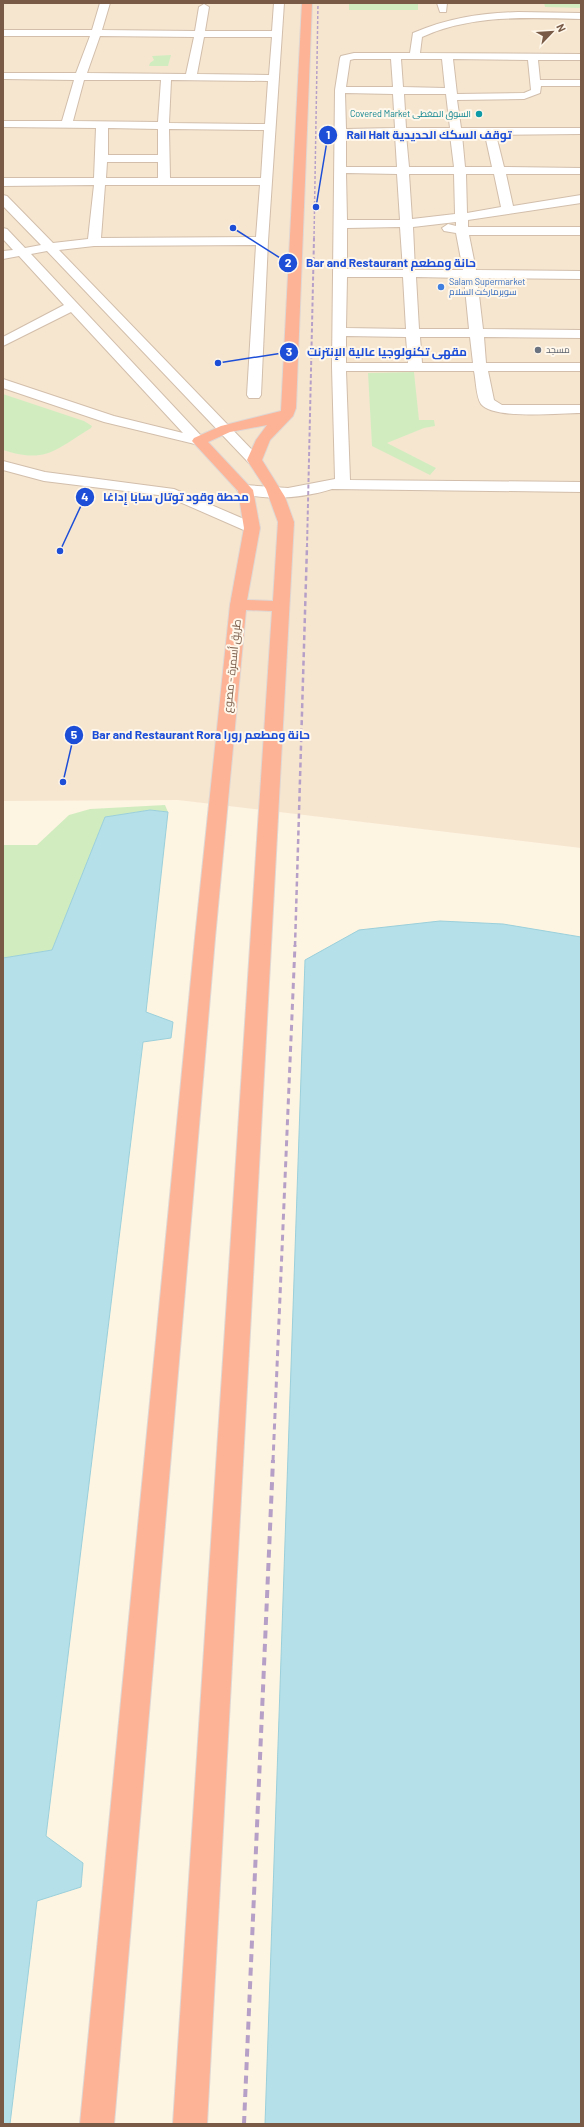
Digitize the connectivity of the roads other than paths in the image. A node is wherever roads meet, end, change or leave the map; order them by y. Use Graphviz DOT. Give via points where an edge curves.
graph roads {
  1 [pos="105,3"];
  2 [pos="279,3"];
  3 [pos="307,3"];
  4 [pos="576,3"];
  5 [pos="204,7"];
  6 [pos="580,19"];
  7 [pos="3,33"];
  8 [pos="96,34"];
  9 [pos="199,34"];
  10 [pos="276,34"];
  11 [pos="396,56"];
  12 [pos="415,56"];
  13 [pos="447,56"];
  14 [pos="533,57"];
  15 [pos="581,57"];
  16 [pos="3,76"];
  17 [pos="80,77"];
  18 [pos="166,78"];
  19 [pos="191,78"];
  20 [pos="274,78"];
  21 [pos="535,83"];
  22 [pos="581,83"];
  23 [pos="340,90"];
  24 [pos="399,91"];
  25 [pos="451,94"];
  26 [pos="495,97"];
  27 [pos="3,124"];
  28 [pos="66,125"];
  29 [pos="102,126"];
  30 [pos="163,126"];
  31 [pos="271,127"];
  32 [pos="401,131"];
  33 [pos="456,131"];
  34 [pos="496,131"];
  35 [pos="581,131"];
  36 [pos="340,132"];
  37 [pos="163,158"];
  38 [pos="102,159"];
  39 [pos="340,170"];
  40 [pos="403,170"];
  41 [pos="460,170"];
  42 [pos="501,170"];
  43 [pos="581,171"];
  44 [pos="164,180"];
  45 [pos="99,181"];
  46 [pos="266,181"];
  47 [pos="3,182"];
  48 [pos="3,199"];
  49 [pos="581,199"];
  50 [pos="508,210"];
  51 [pos="461,217"];
  52 [pos="422,223"];
  53 [pos="342,224"];
  54 [pos="406,224"];
  55 [pos="462,231"];
  56 [pos="581,231"];
  57 [pos="3,232"];
  58 [pos="262,241"];
  59 [pos="94,242"];
  60 [pos="50,247"];
  61 [pos="21,252"];
  62 [pos="3,255"];
  63 [pos="340,273"];
  64 [pos="409,274"];
  65 [pos="470,274"];
  66 [pos="581,275"];
  67 [pos="72,307"];
  68 [pos="339,332"];
  69 [pos="413,332"];
  70 [pos="477,333"];
  71 [pos="581,334"];
  72 [pos="3,342"];
  73 [pos="339,367"];
  74 [pos="415,367"];
  75 [pos="480,367"];
  76 [pos="581,367"];
  77 [pos="3,383"];
  78 [pos="254,395"];
  79 [pos="581,408"];
  80 [pos="283,417"];
  81 [pos="226,429"];
  82 [pos="199,441"];
  83 [pos="254,460"];
  84 [pos="3,465"];
  85 [pos="337,484"];
  86 [pos="273,487"];
  87 [pos="581,487"];
  88 [pos="244,490"];
  89 [pos="252,528"];
  90 [pos="238,605"];
  91 [pos="281,606"];
  92 [pos="96,2124"];
  93 [pos="190,2124"];
  1 -- 8 [label="street"];
  2 -- 10 [label="street"];
  3 -- 80 [label="highway" via="289,408"];
  4 -- 6 [label="street"];
  5 -- 9 [label="street"];
  6 -- 12 [label="street" via="508,16 454,21 433,26 417,35"];
  7 -- 8 [label="street"];
  8 -- 9 [label="street"];
  8 -- 17 [label="street"];
  9 -- 10 [label="street"];
  9 -- 19 [label="street"];
  10 -- 20 [label="street"];
  11 -- 12 [label="street"];
  11 -- 23 [label="street" via="345,58"];
  11 -- 24 [label="street"];
  12 -- 13 [label="street"];
  13 -- 14 [label="street"];
  13 -- 25 [label="street"];
  14 -- 15 [label="street"];
  14 -- 21 [label="street"];
  16 -- 17 [label="street"];
  17 -- 18 [label="street"];
  17 -- 28 [label="street"];
  18 -- 19 [label="street"];
  18 -- 30 [label="street"];
  19 -- 20 [label="street"];
  20 -- 31 [label="street"];
  21 -- 22 [label="street"];
  21 -- 26 [label="street" via="536,91 532,94"];
  23 -- 24 [label="street"];
  23 -- 36 [label="street"];
  24 -- 25 [label="street"];
  24 -- 32 [label="street"];
  25 -- 26 [label="street"];
  25 -- 33 [label="street"];
  26 -- 34 [label="street" via="498,114"];
  27 -- 28 [label="street"];
  28 -- 29 [label="street"];
  29 -- 30 [label="street"];
  29 -- 38 [label="street"];
  30 -- 31 [label="street"];
  30 -- 37 [label="street"];
  31 -- 46 [label="street"];
  32 -- 33 [label="street"];
  32 -- 36 [label="street"];
  32 -- 40 [label="street"];
  33 -- 34 [label="street"];
  33 -- 41 [label="street"];
  34 -- 35 [label="street"];
  34 -- 42 [label="street"];
  36 -- 39 [label="street"];
  37 -- 38 [label="street"];
  37 -- 44 [label="street"];
  38 -- 45 [label="street"];
  39 -- 40 [label="street"];
  39 -- 53 [label="street"];
  40 -- 41 [label="street"];
  40 -- 54 [label="street"];
  41 -- 42 [label="street"];
  41 -- 51 [label="street"];
  42 -- 43 [label="street"];
  42 -- 50 [label="street"];
  44 -- 45 [label="street"];
  44 -- 46 [label="street"];
  45 -- 47 [label="street"];
  45 -- 59 [label="street"];
  46 -- 58 [label="street"];
  48 -- 60 [label="street"];
  49 -- 50 [label="street"];
  50 -- 51 [label="street"];
  51 -- 52 [label="street"];
  51 -- 55 [label="street"];
  52 -- 54 [label="street"];
  52 -- 55 [label="street"];
  53 -- 54 [label="street"];
  53 -- 63 [label="street"];
  54 -- 64 [label="street"];
  55 -- 56 [label="street"];
  55 -- 65 [label="street"];
  57 -- 61 [label="street"];
  58 -- 59 [label="street"];
  58 -- 78 [label="street"];
  59 -- 60 [label="street"];
  60 -- 61 [label="street"];
  60 -- 81 [label="street"];
  61 -- 62 [label="street"];
  61 -- 67 [label="street"];
  63 -- 64 [label="street"];
  63 -- 68 [label="street"];
  64 -- 65 [label="street"];
  64 -- 69 [label="street"];
  65 -- 66 [label="street"];
  65 -- 70 [label="street"];
  67 -- 72 [label="street"];
  67 -- 82 [label="street"];
  68 -- 69 [label="street"];
  68 -- 73 [label="street"];
  69 -- 70 [label="street"];
  69 -- 74 [label="street"];
  70 -- 71 [label="street"];
  70 -- 75 [label="street"];
  73 -- 74 [label="street"];
  73 -- 85 [label="street"];
  74 -- 75 [label="street"];
  75 -- 76 [label="street"];
  75 -- 79 [label="street" via="487,402 493,407"];
  77 -- 82 [label="street" via="109,419"];
  80 -- 81 [label="highway"];
  80 -- 83 [label="highway" via="264,436"];
  81 -- 82 [label="highway"];
  81 -- 83 [label="street"];
  82 -- 88 [label="highway"];
  83 -- 86 [label="highway"];
  84 -- 89 [label="street" via="44,476 169,492"];
  85 -- 86 [label="street" via="309,491"];
  85 -- 87 [label="street"];
  86 -- 88 [label="street"];
  86 -- 91 [label="highway" via="282,505 286,522"];
  88 -- 89 [label="highway, طريق أسمرة - مصوع"];
  89 -- 90 [label="highway, طريق أسمرة - مصوع"];
  90 -- 91 [label="highway"];
  90 -- 92 [label="highway, طريق أسمرة - مصوع"];
  91 -- 93 [label="highway"];
}
